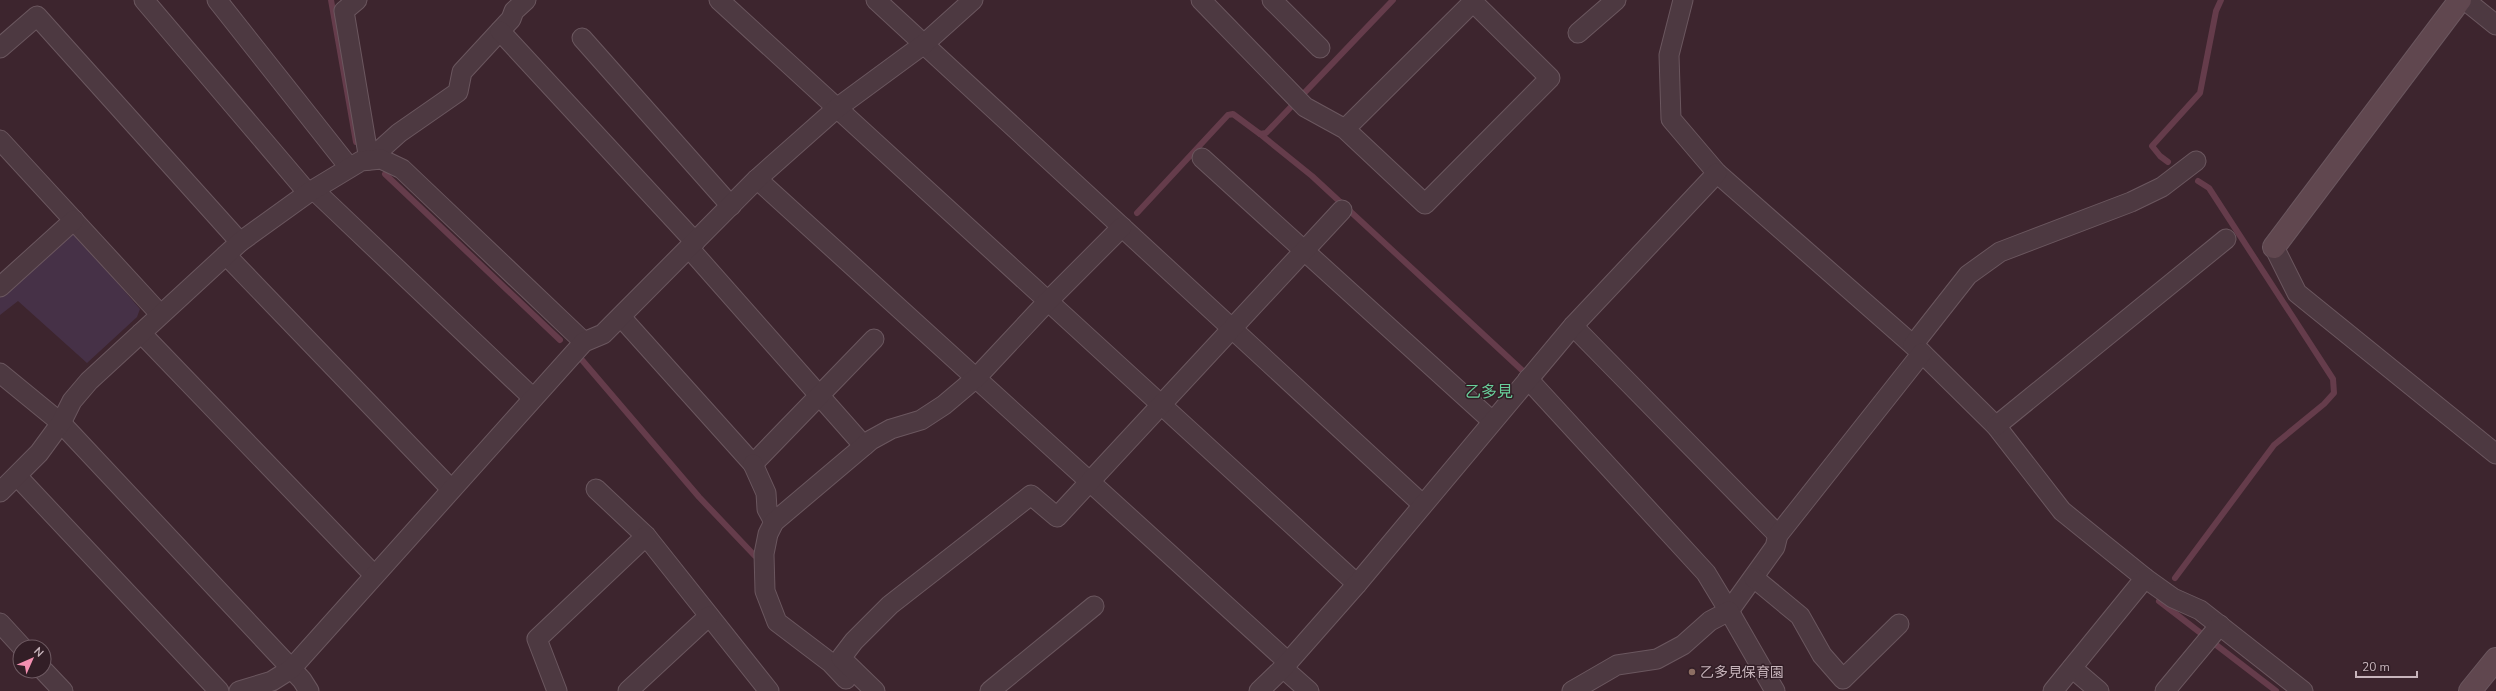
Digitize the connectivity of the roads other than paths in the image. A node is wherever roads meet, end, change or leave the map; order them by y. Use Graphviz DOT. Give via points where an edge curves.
graph roads {
  1 [pos="144,0"];
  2 [pos="217,0"];
  3 [pos="357,0"];
  4 [pos="526,0"];
  5 [pos="719,0"];
  6 [pos="876,0"];
  7 [pos="973,0"];
  8 [pos="1201,0"];
  9 [pos="1272,0"];
  10 [pos="1616,0"];
  11 [pos="1683,0"];
  12 [pos="2460,0"];
  13 [pos="2465,0"];
  14 [pos="34,8"];
  15 [pos="2496,25"];
  16 [pos="500,31"];
  17 [pos="1578,33"];
  18 [pos="582,38"];
  19 [pos="924,44"];
  20 [pos="0,48"];
  21 [pos="1320,48"];
  22 [pos="837,108"];
  23 [pos="1345,129"];
  24 [pos="2,146"];
  25 [pos="1202,158"];
  26 [pos="369,160"];
  27 [pos="2196,161"];
  28 [pos="350,167"];
  29 [pos="1717,174"];
  30 [pos="757,179"];
  31 [pos="311,191"];
  32 [pos="731,206"];
  33 [pos="1342,210"];
  34 [pos="74,220"];
  35 [pos="1122,227"];
  36 [pos="2226,238"];
  37 [pos="240,242"];
  38 [pos="692,245"];
  39 [pos="2274,247"];
  40 [pos="1305,251"];
  41 [pos="226,255"];
  42 [pos="0,287"];
  43 [pos="1048,301"];
  44 [pos="160,314"];
  45 [pos="621,317"];
  46 [pos="1573,326"];
  47 [pos="1232,328"];
  48 [pos="141,333"];
  49 [pos="874,339"];
  50 [pos="584,342"];
  51 [pos="1917,349"];
  52 [pos="0,373"];
  53 [pos="976,378"];
  54 [pos="1528,379"];
  55 [pos="821,394"];
  56 [pos="533,398"];
  57 [pos="1162,405"];
  58 [pos="1492,421"];
  59 [pos="60,423"];
  60 [pos="1996,426"];
  61 [pos="864,446"];
  62 [pos="2496,454"];
  63 [pos="753,464"];
  64 [pos="17,476"];
  65 [pos="1090,482"];
  66 [pos="451,489"];
  67 [pos="596,489"];
  68 [pos="0,492"];
  69 [pos="1422,504"];
  70 [pos="774,522"];
  71 [pos="1778,535"];
  72 [pos="646,536"];
  73 [pos="374,575"];
  74 [pos="1754,578"];
  75 [pos="2145,578"];
  76 [pos="1357,584"];
  77 [pos="1094,606"];
  78 [pos="1729,611"];
  79 [pos="709,616"];
  80 [pos="0,623"];
  81 [pos="1899,624"];
  82 [pos="2212,635"];
  83 [pos="15,639"];
  84 [pos="2496,659"];
  85 [pos="1285,665"];
  86 [pos="2072,668"];
  87 [pos="291,669"];
  88 [pos="52,679"];
  89 [pos="63,691"];
  90 [pos="219,691"];
  91 [pos="239,691"];
  92 [pos="309,691"];
  93 [pos="557,691"];
  94 [pos="628,691"];
  95 [pos="769,691"];
  96 [pos="859,691"];
  97 [pos="875,691"];
  98 [pos="990,691"];
  99 [pos="1259,691"];
  100 [pos="1309,691"];
  101 [pos="1572,691"];
  102 [pos="1775,691"];
  103 [pos="2053,691"];
  104 [pos="2099,691"];
  105 [pos="2165,691"];
  106 [pos="2303,691"];
  107 [pos="2470,691"];
  1 -- 31 [label="street"];
  2 -- 28 [label="street"];
  3 -- 26 [label="street" via="344,11"];
  4 -- 16 [label="street" via="514,11 511,19"];
  5 -- 22 [label="street"];
  6 -- 19 [label="street"];
  7 -- 19 [label="street"];
  8 -- 23 [label="street" via="1305,107"];
  9 -- 21 [label="street"];
  10 -- 17 [label="street"];
  11 -- 29 [label="street" via="1669,55 1671,119"];
  12 -- 39 [label="street"];
  13 -- 15 [label="street"];
  14 -- 20 [label="street"];
  14 -- 37 [label="street"];
  16 -- 26 [label="street" via="462,72 458,92 398,132"];
  16 -- 38 [label="street"];
  18 -- 32 [label="street"];
  19 -- 22 [label="street"];
  19 -- 35 [label="street"];
  22 -- 30 [label="street"];
  22 -- 43 [label="street"];
  23 -- 23 [label="street" via="1425,204 1550,78 1473,2"];
  24 -- 34 [label="street"];
  25 -- 40 [label="street"];
  26 -- 28 [label="street" via="360,161"];
  26 -- 50 [label="street" via="380,159 402,169"];
  27 -- 51 [label="street" via="2162,187 2131,202 2000,252 1968,275"];
  28 -- 31 [label="street"];
  29 -- 46 [label="street"];
  29 -- 51 [label="street"];
  30 -- 32 [label="street"];
  30 -- 53 [label="street"];
  31 -- 37 [label="street"];
  31 -- 56 [label="street"];
  32 -- 38 [label="street"];
  33 -- 40 [label="street"];
  34 -- 42 [label="street"];
  34 -- 44 [label="street"];
  35 -- 43 [label="street"];
  35 -- 47 [label="street"];
  36 -- 60 [label="street"];
  37 -- 41 [label="street"];
  38 -- 45 [label="street"];
  38 -- 55 [label="street"];
  39 -- 62 [label="street" via="2297,293"];
  40 -- 47 [label="street"];
  40 -- 58 [label="street"];
  41 -- 44 [label="street"];
  41 -- 66 [label="street"];
  43 -- 53 [label="street"];
  43 -- 57 [label="street"];
  44 -- 48 [label="street"];
  45 -- 50 [label="street" via="603,334"];
  45 -- 63 [label="street"];
  46 -- 54 [label="street"];
  46 -- 71 [label="street"];
  47 -- 57 [label="street"];
  47 -- 69 [label="street"];
  48 -- 59 [label="street" via="89,381 72,401"];
  48 -- 73 [label="street"];
  49 -- 55 [label="street"];
  50 -- 56 [label="street"];
  51 -- 60 [label="street"];
  51 -- 71 [label="street"];
  52 -- 59 [label="street"];
  53 -- 61 [label="street" via="944,405 921,420 891,429"];
  53 -- 65 [label="street"];
  54 -- 58 [label="street"];
  54 -- 78 [label="street" via="1706,572"];
  55 -- 61 [label="street"];
  55 -- 63 [label="street"];
  56 -- 66 [label="street"];
  57 -- 65 [label="street"];
  57 -- 76 [label="street"];
  58 -- 69 [label="street"];
  59 -- 64 [label="street" via="39,453"];
  59 -- 87 [label="street"];
  60 -- 75 [label="street" via="2062,510"];
  61 -- 70 [label="street"];
  63 -- 70 [label="street" via="766,493 767,509"];
  64 -- 68 [label="street"];
  64 -- 90 [label="street"];
  65 -- 85 [label="street"];
  65 -- 97 [label="street" via="1057,517 1031,495 890,605 854,641 842,658"];
  66 -- 73 [label="street"];
  67 -- 72 [label="street"];
  69 -- 76 [label="street"];
  70 -- 96 [label="street" via="768,534 764,554 765,591 777,622 831,663"];
  71 -- 74 [label="street" via="1775,547"];
  72 -- 79 [label="street"];
  72 -- 93 [label="street" via="537,639"];
  73 -- 87 [label="street"];
  74 -- 78 [label="street"];
  74 -- 81 [label="street" via="1800,616 1822,655 1843,679"];
  75 -- 82 [label="street" via="2173,598 2200,610"];
  75 -- 86 [label="street"];
  76 -- 85 [label="street"];
  77 -- 98 [label="street"];
  78 -- 101 [label="street" via="1710,621 1683,645 1656,659 1617,665"];
  78 -- 102 [label="street"];
  79 -- 94 [label="street"];
  79 -- 95 [label="street"];
  80 -- 83 [label="street"];
  82 -- 105 [label="street"];
  82 -- 106 [label="street"];
  84 -- 107 [label="street"];
  85 -- 99 [label="street"];
  85 -- 100 [label="street"];
  86 -- 103 [label="street"];
  86 -- 104 [label="street"];
  87 -- 91 [label="street" via="272,681"];
  87 -- 92 [label="street"];
  88 -- 89 [label="street"];
}
